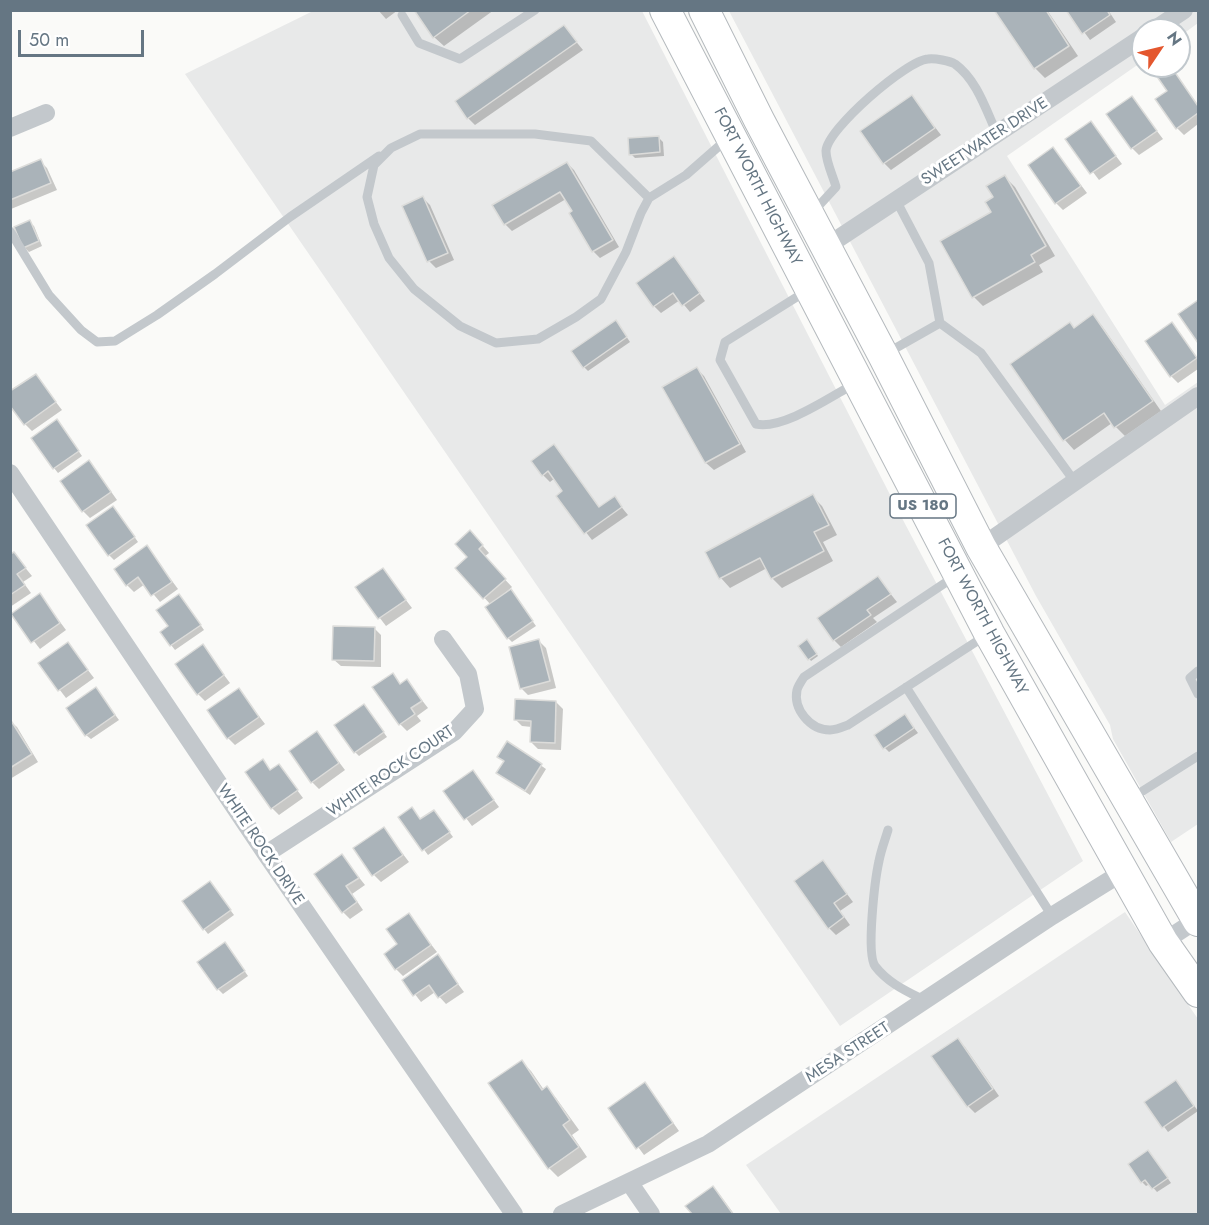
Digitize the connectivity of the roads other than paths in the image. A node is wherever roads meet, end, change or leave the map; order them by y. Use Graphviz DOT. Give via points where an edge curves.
graph roads {
  1 [pos="535,10"];
  2 [pos="665,10"];
  3 [pos="704,10"];
  4 [pos="402,15"];
  5 [pos="1131,45"];
  6 [pos="46,113"];
  7 [pos="759,120"];
  8 [pos="10,129"];
  9 [pos="997,134"];
  10 [pos="730,136"];
  11 [pos="391,148"];
  12 [pos="649,198"];
  13 [pos="896,200"];
  14 [pos="811,215"];
  15 [pos="10,231"];
  16 [pos="827,246"];
  17 [pos="810,289"];
  18 [pos="940,323"];
  19 [pos="883,355"];
  20 [pos="858,382"];
  21 [pos="1198,396"];
  22 [pos="875,415"];
  23 [pos="10,473"];
  24 [pos="1075,482"];
  25 [pos="981,547"];
  26 [pos="962,582"];
  27 [pos="989,633"];
  28 [pos="442,639"];
  29 [pos="1198,670"];
  30 [pos="906,687"];
  31 [pos="1198,694"];
  32 [pos="1088,731"];
  33 [pos="1198,756"];
  34 [pos="1128,800"];
  35 [pos="888,830"];
  36 [pos="266,854"];
  37 [pos="1123,872"];
  38 [pos="1052,916"];
  39 [pos="1198,920"];
  40 [pos="1163,942"];
  41 [pos="1198,992"];
  42 [pos="927,1001"];
  43 [pos="629,1182"];
  44 [pos="514,1215"];
  45 [pos="562,1215"];
  46 [pos="651,1215"];
  1 -- 4 [label="lane" via="460,59 419,43"];
  2 -- 10 [label="main road, FORT WORTH HIGHWAY / US 180"];
  3 -- 7 [label="main road, FORT WORTH HIGHWAY / US 180"];
  5 -- 9 [label="street, SWEETWATER DRIVE"];
  6 -- 8 [label="street"];
  7 -- 10 [label="main road"];
  7 -- 14 [label="main road, FORT WORTH HIGHWAY / US 180"];
  9 -- 13 [label="street, SWEETWATER DRIVE"];
  9 -- 14 [label="lane" via="971,79 953,63 927,58 899,73 832,136 826,151 836,186"];
  10 -- 12 [label="lane" via="686,175"];
  10 -- 17 [label="main road, FORT WORTH HIGHWAY / US 180"];
  11 -- 12 [label="lane" via="420,134 535,134 591,141"];
  11 -- 12 [label="lane" via="375,165 367,197 389,258 414,289 460,326 495,343 538,339 601,299"];
  11 -- 15 [label="lane" via="115,341 96,342 81,330 49,296"];
  13 -- 16 [label="street, SWEETWATER DRIVE"];
  13 -- 18 [label="lane" via="929,262"];
  14 -- 16 [label="main road, FORT WORTH HIGHWAY / US 180"];
  16 -- 19 [label="main road, FORT WORTH HIGHWAY / US 180"];
  17 -- 20 [label="main road, FORT WORTH HIGHWAY / US 180"];
  17 -- 20 [label="lane" via="725,342 720,360 749,415 756,424 766,426 783,422"];
  18 -- 19 [label="lane"];
  18 -- 24 [label="lane" via="981,353"];
  19 -- 25 [label="main road, FORT WORTH HIGHWAY / US 180"];
  20 -- 22 [label="main road, FORT WORTH HIGHWAY / US 180"];
  21 -- 24 [label="street"];
  22 -- 25 [label="main road" via="894,425 956,538 963,545"];
  22 -- 26 [label="main road, FORT WORTH HIGHWAY / US 180"];
  23 -- 36 [label="street, WHITE ROCK DRIVE"];
  24 -- 25 [label="street"];
  25 -- 32 [label="main road, FORT WORTH HIGHWAY / US 180"];
  26 -- 27 [label="main road, FORT WORTH HIGHWAY / US 180"];
  26 -- 30 [label="lane" via="804,677 797,690 798,705 805,719 816,728 831,730 848,724"];
  26 -- 32 [label="main road" via="996,603 1031,670 1070,722"];
  27 -- 30 [label="lane"];
  27 -- 37 [label="main road, FORT WORTH HIGHWAY / US 180"];
  28 -- 36 [label="street, WHITE ROCK COURT" via="468,674 475,709 454,732"];
  29 -- 31 [label="lane" via="1190,678"];
  30 -- 38 [label="lane"];
  32 -- 34 [label="main road, FORT WORTH HIGHWAY / US 180"];
  33 -- 34 [label="lane"];
  34 -- 39 [label="main road, FORT WORTH HIGHWAY / US 180"];
  35 -- 42 [label="lane" via="878,862 871,944 874,964 894,985"];
  36 -- 44 [label="street, WHITE ROCK DRIVE"];
  37 -- 38 [label="street, MESA STREET"];
  37 -- 40 [label="main road, FORT WORTH HIGHWAY / US 180"];
  38 -- 42 [label="street, MESA STREET"];
  39 -- 40 [label="street"];
  40 -- 41 [label="main road, FORT WORTH HIGHWAY / US 180"];
  42 -- 43 [label="street, MESA STREET" via="708,1144"];
  43 -- 45 [label="street, MESA STREET"];
  43 -- 46 [label="street"];
}
